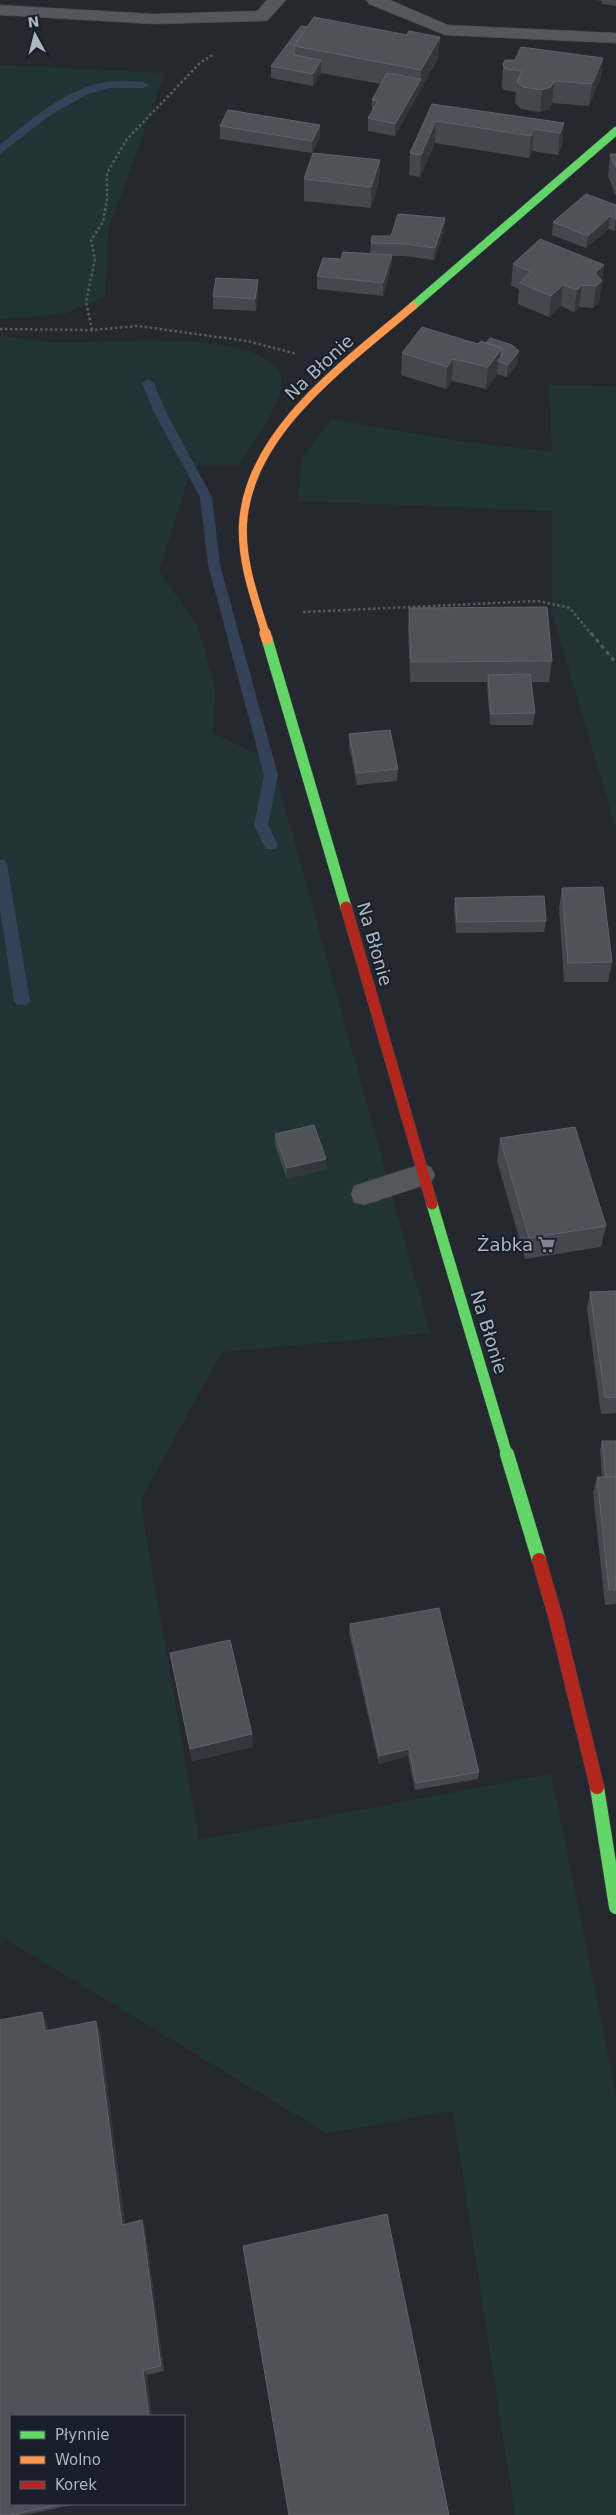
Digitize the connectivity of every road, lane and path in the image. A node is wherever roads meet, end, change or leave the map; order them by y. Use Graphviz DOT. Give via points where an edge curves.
graph roads {
  1 [pos="277,0"];
  2 [pos="375,0"];
  3 [pos="0,10"];
  4 [pos="262,16"];
  5 [pos="616,38"];
  6 [pos="616,131"];
  7 [pos="0,328"];
  8 [pos="92,330"];
  9 [pos="294,353"];
  10 [pos="260,614"];
  11 [pos="616,662"];
  12 [pos="422,1175"];
  13 [pos="364,1194"];
  14 [pos="616,1908"];
  1 -- 4 [label="lane"];
  2 -- 5 [label="lane" via="446,30"];
  3 -- 4 [label="lane" via="154,19"];
  4 -- 8 [label="path" via="200,63 127,139 107,173 107,199 103,222 92,240 95,259 86,302"];
  6 -- 10 [label="street, Na Błonie" via="313,392 282,429 257,470 244,515 245,563"];
  7 -- 8 [label="path"];
  8 -- 9 [label="path" via="138,326 247,341"];
  10 -- 11 [label="path" via="538,601 570,608"];
  10 -- 12 [label="street, Na Błonie"];
  12 -- 13 [label="lane"];
  12 -- 14 [label="street, Na Błonie" via="556,1619 593,1765"];
}
